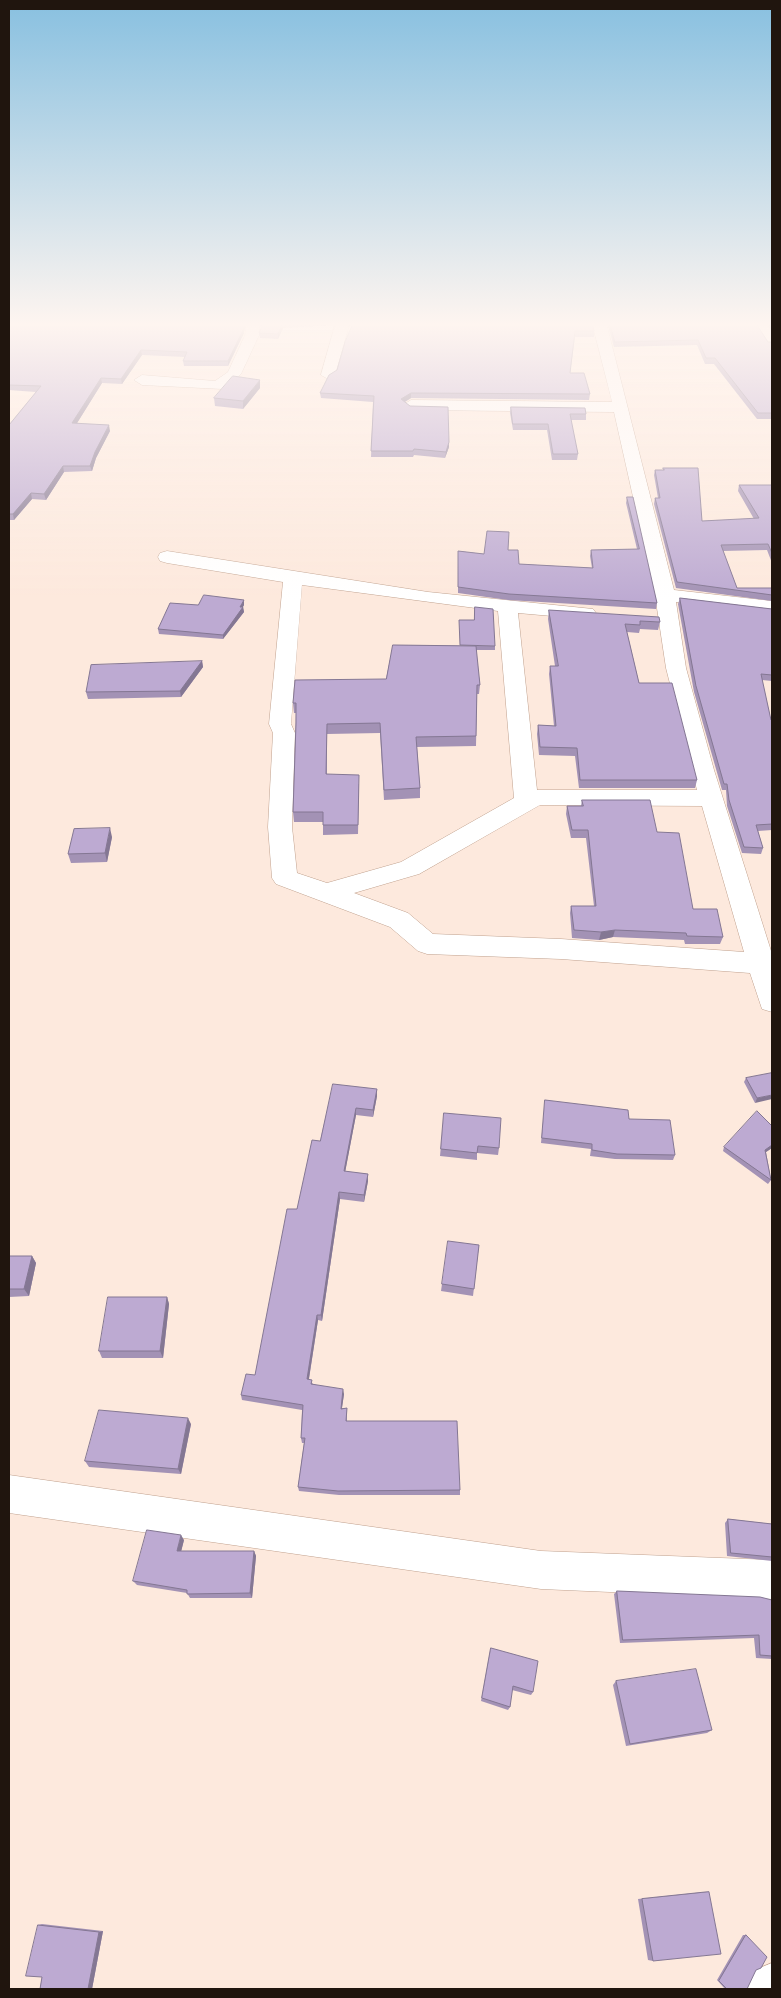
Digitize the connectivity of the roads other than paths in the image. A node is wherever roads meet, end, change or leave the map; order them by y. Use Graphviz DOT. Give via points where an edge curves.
graph roads {
  1 [pos="622,415"];
  2 [pos="167,557"];
  3 [pos="293,578"];
  4 [pos="665,595"];
  5 [pos="772,607"];
  6 [pos="508,608"];
  7 [pos="608,615"];
  8 [pos="712,798"];
  9 [pos="526,801"];
  10 [pos="326,892"];
  11 [pos="766,964"];
  12 [pos="772,1001"];
  13 [pos="9,1494"];
  14 [pos="772,1580"];
  1 -- 4 [label="street"];
  2 -- 3 [label="street"];
  3 -- 6 [label="street"];
  3 -- 10 [label="street" via="280,724 284,733 280,827 285,878"];
  4 -- 5 [label="street"];
  4 -- 8 [label="street" via="658,618 676,668"];
  6 -- 7 [label="street"];
  6 -- 9 [label="street"];
  8 -- 9 [label="street" via="540,797"];
  8 -- 11 [label="street"];
  9 -- 10 [label="street" via="410,868"];
  10 -- 11 [label="street" via="400,920 427,944"];
  11 -- 12 [label="street"];
  13 -- 14 [label="street" via="541,1570"];
}
